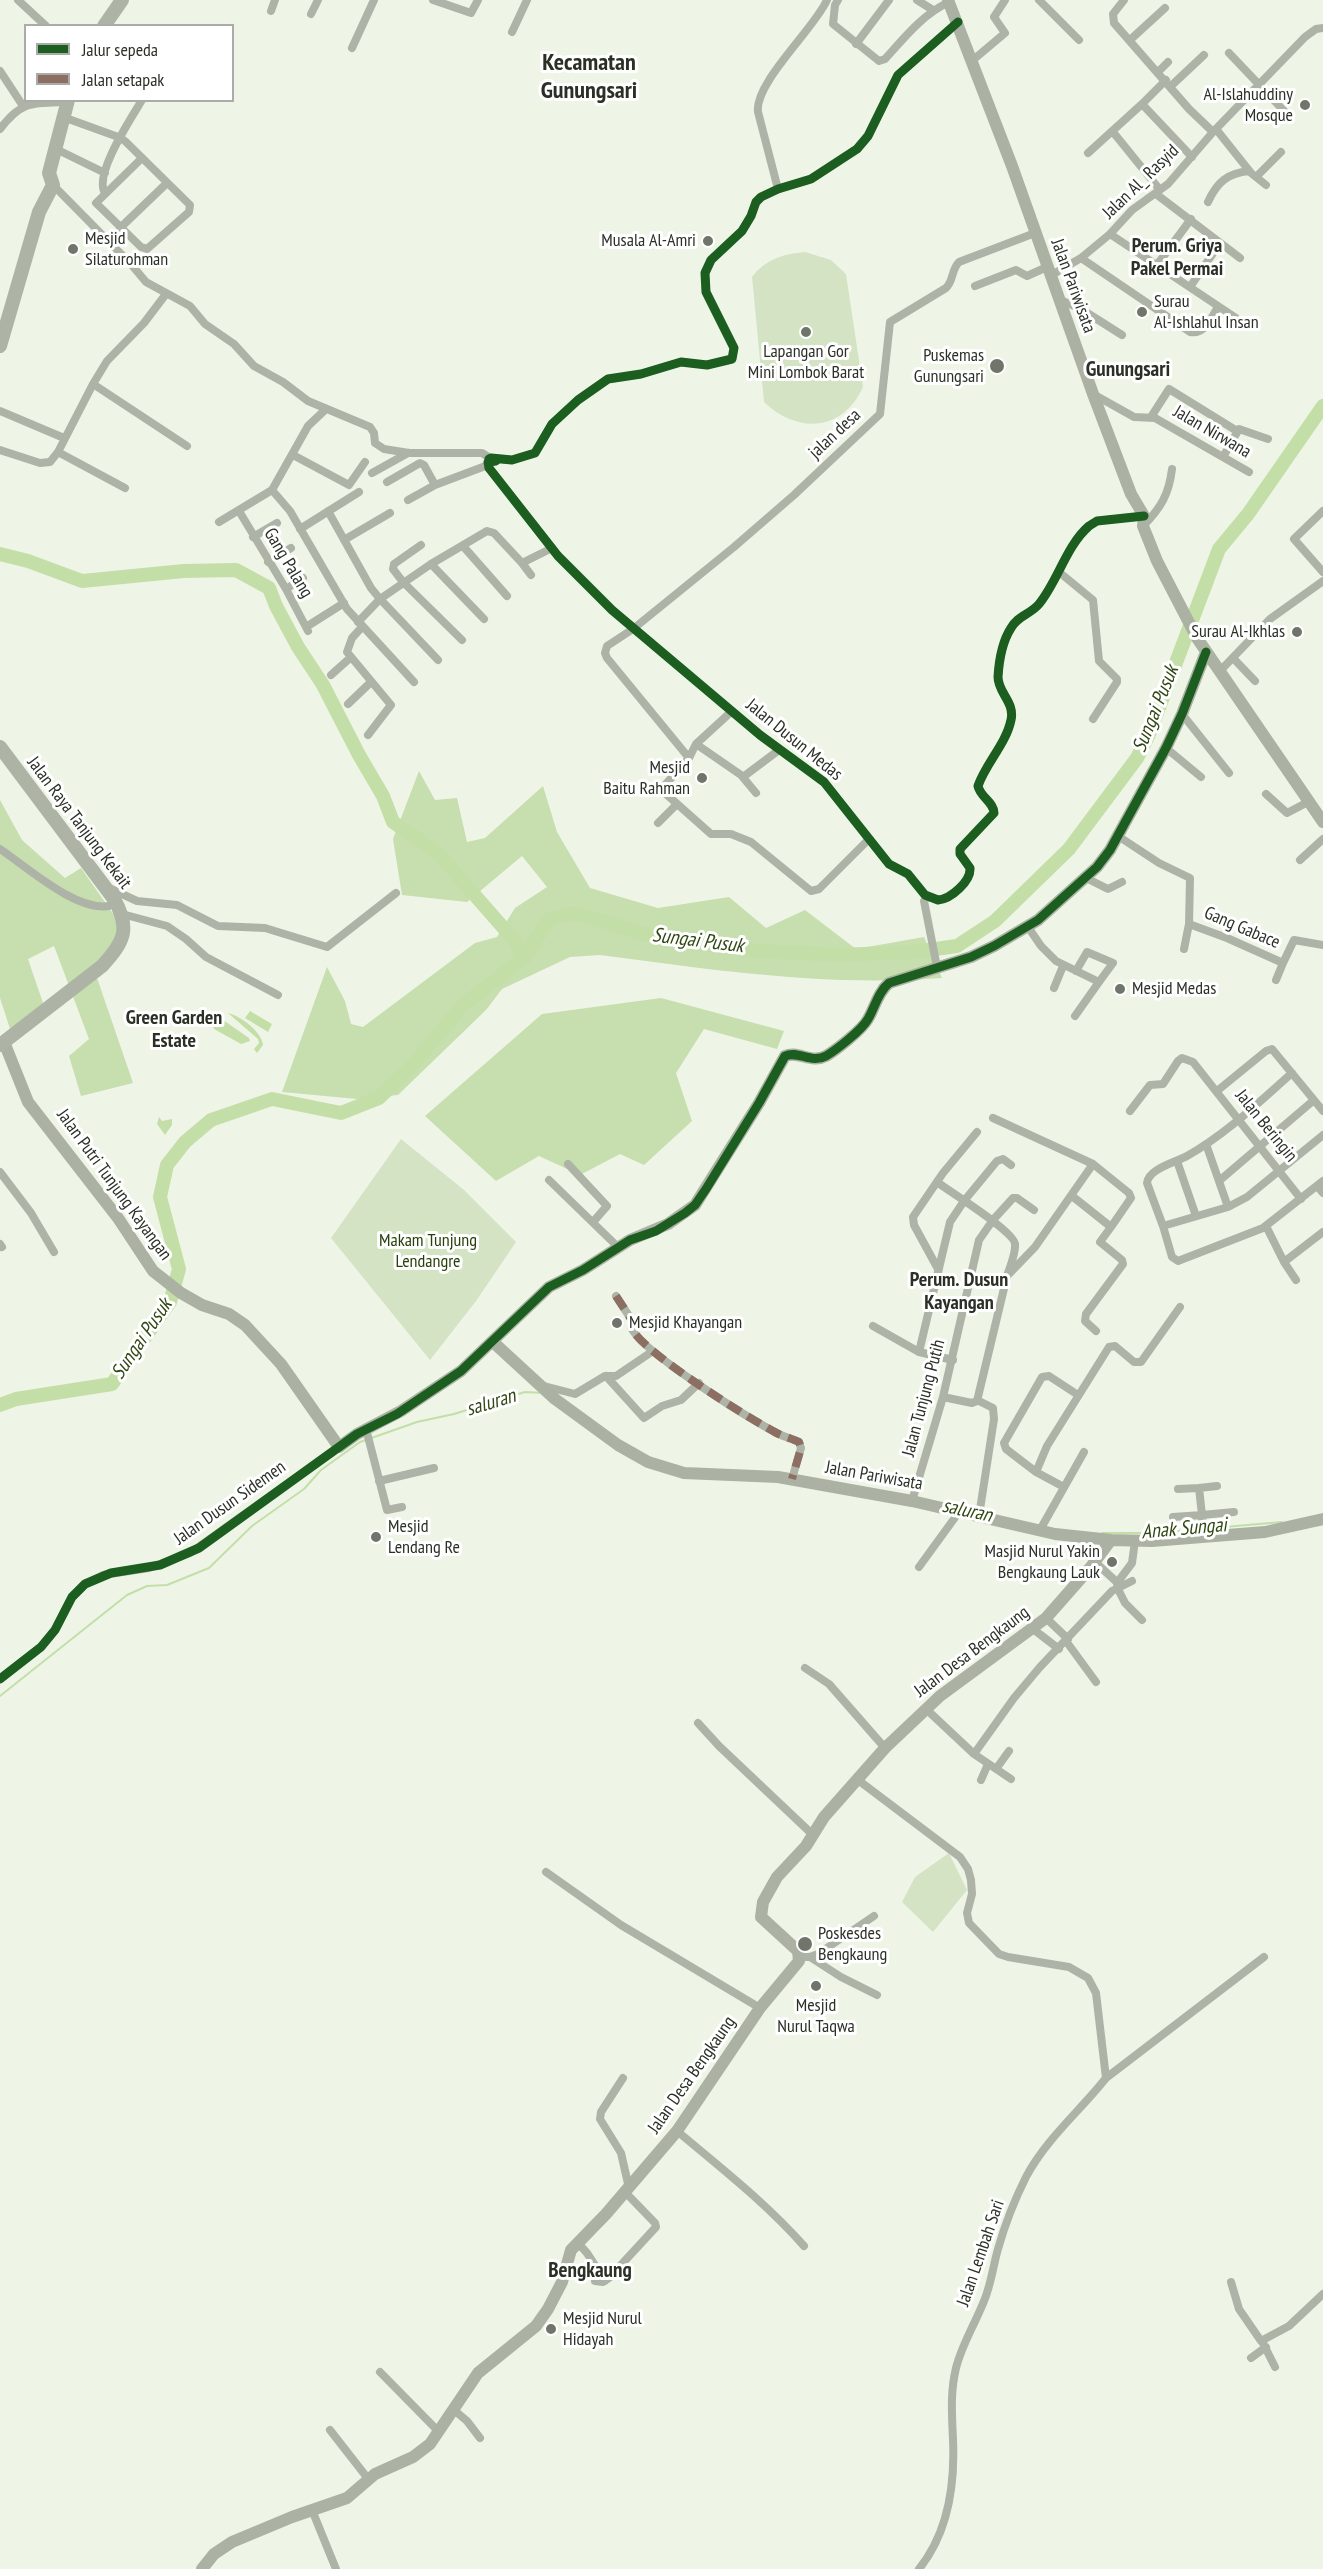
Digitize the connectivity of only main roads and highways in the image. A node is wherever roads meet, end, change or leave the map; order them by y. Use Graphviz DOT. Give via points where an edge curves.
graph roads {
  1 [pos="122,0"];
  2 [pos="105,24"];
  3 [pos="68,102"];
  4 [pos="0,346"];
  5 [pos="0,747"];
  6 [pos="2,1044"];
  1 -- 2 [label="main road"];
  3 -- 4 [label="main road" via="49,173 53,185 39,212"];
  5 -- 6 [label="main road, Jalan Raya Tanjung Kekait" via="114,899 124,926 116,951 102,966"];
}
